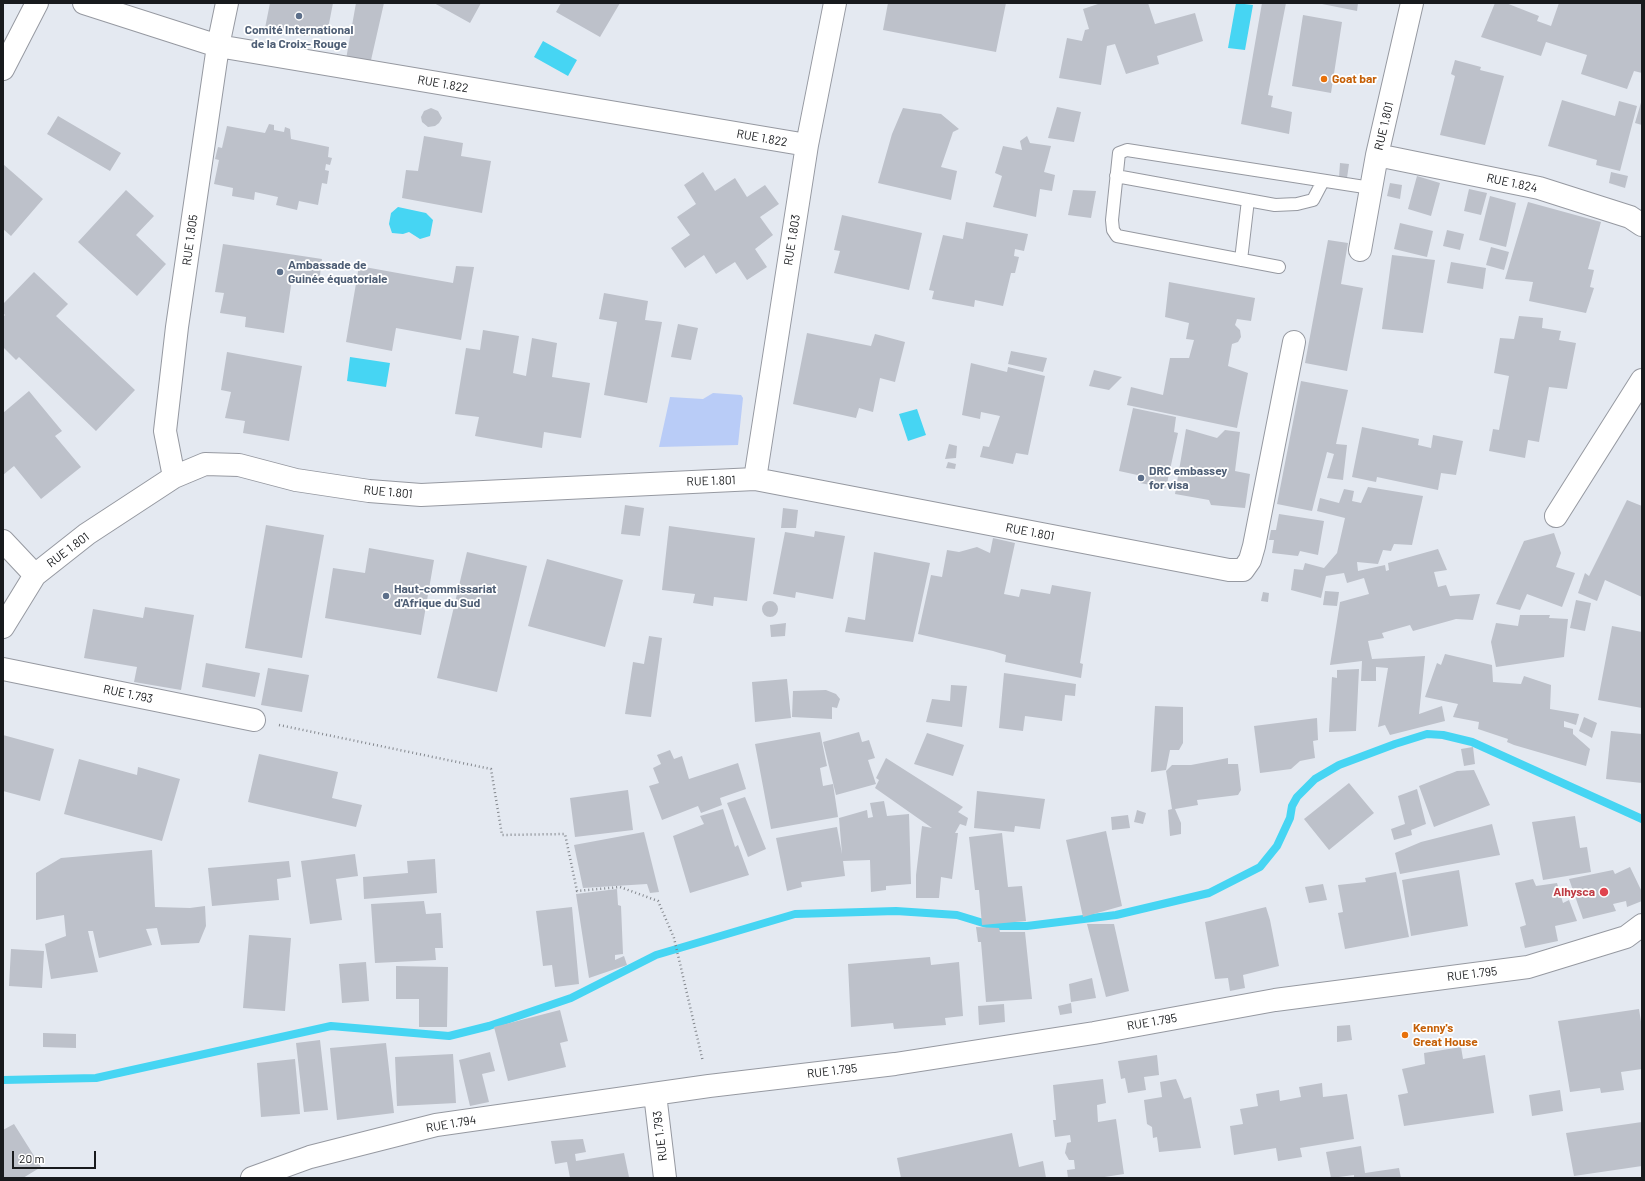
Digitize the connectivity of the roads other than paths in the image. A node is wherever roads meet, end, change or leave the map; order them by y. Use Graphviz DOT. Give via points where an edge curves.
graph roads {
  1 [pos="37,3"];
  2 [pos="84,3"];
  3 [pos="226,3"];
  4 [pos="835,3"];
  5 [pos="1412,3"];
  6 [pos="218,46"];
  7 [pos="3,69"];
  8 [pos="806,145"];
  9 [pos="1377,155"];
  10 [pos="1116,176"];
  11 [pos="1323,181"];
  12 [pos="1371,188"];
  13 [pos="1248,200"];
  14 [pos="1642,225"];
  15 [pos="1360,250"];
  16 [pos="1241,260"];
  17 [pos="1279,267"];
  18 [pos="1294,342"];
  19 [pos="1642,380"];
  20 [pos="174,477"];
  21 [pos="755,479"];
  22 [pos="1556,516"];
  23 [pos="3,541"];
  24 [pos="35,575"];
  25 [pos="3,627"];
  26 [pos="3,669"];
  27 [pos="254,720"];
  28 [pos="1642,925"];
  29 [pos="655,1094"];
  30 [pos="252,1178"];
  31 [pos="665,1178"];
  1 -- 7 [label="street"];
  2 -- 6 [label="street, RUE 1.822"];
  3 -- 6 [label="street, RUE 1.805"];
  4 -- 8 [label="street, RUE 1.803"];
  5 -- 9 [label="street, RUE 1.801"];
  6 -- 8 [label="street, RUE 1.822"];
  6 -- 20 [label="street, RUE 1.805" via="177,327 166,431"];
  8 -- 21 [label="street, RUE 1.803"];
  9 -- 12 [label="street, RUE 1.801"];
  9 -- 14 [label="street, RUE 1.824" via="1539,188 1630,217"];
  10 -- 11 [label="lane" via="1120,153 1127,150"];
  10 -- 13 [label="lane"];
  10 -- 16 [label="lane" via="1112,220 1113,230 1117,236"];
  11 -- 12 [label="lane"];
  11 -- 13 [label="lane" via="1313,200 1275,205"];
  12 -- 15 [label="street, RUE 1.801"];
  13 -- 16 [label="lane"];
  16 -- 17 [label="lane"];
  18 -- 21 [label="street, RUE 1.801" via="1254,546 1250,560 1243,570 1229,570"];
  19 -- 22 [label="street"];
  20 -- 21 [label="street, RUE 1.801" via="205,464 239,465 296,480 369,491 421,495"];
  20 -- 24 [label="street, RUE 1.801" via="87,534"];
  23 -- 24 [label="street"];
  24 -- 25 [label="street, RUE 1.801"];
  26 -- 27 [label="street, RUE 1.793"];
  28 -- 29 [label="street, RUE 1.795" via="1626,937 1528,967 1275,1000 1094,1033 895,1064"];
  29 -- 30 [label="street, RUE 1.794" via="436,1125 310,1157"];
  29 -- 31 [label="street, RUE 1.793"];
}
